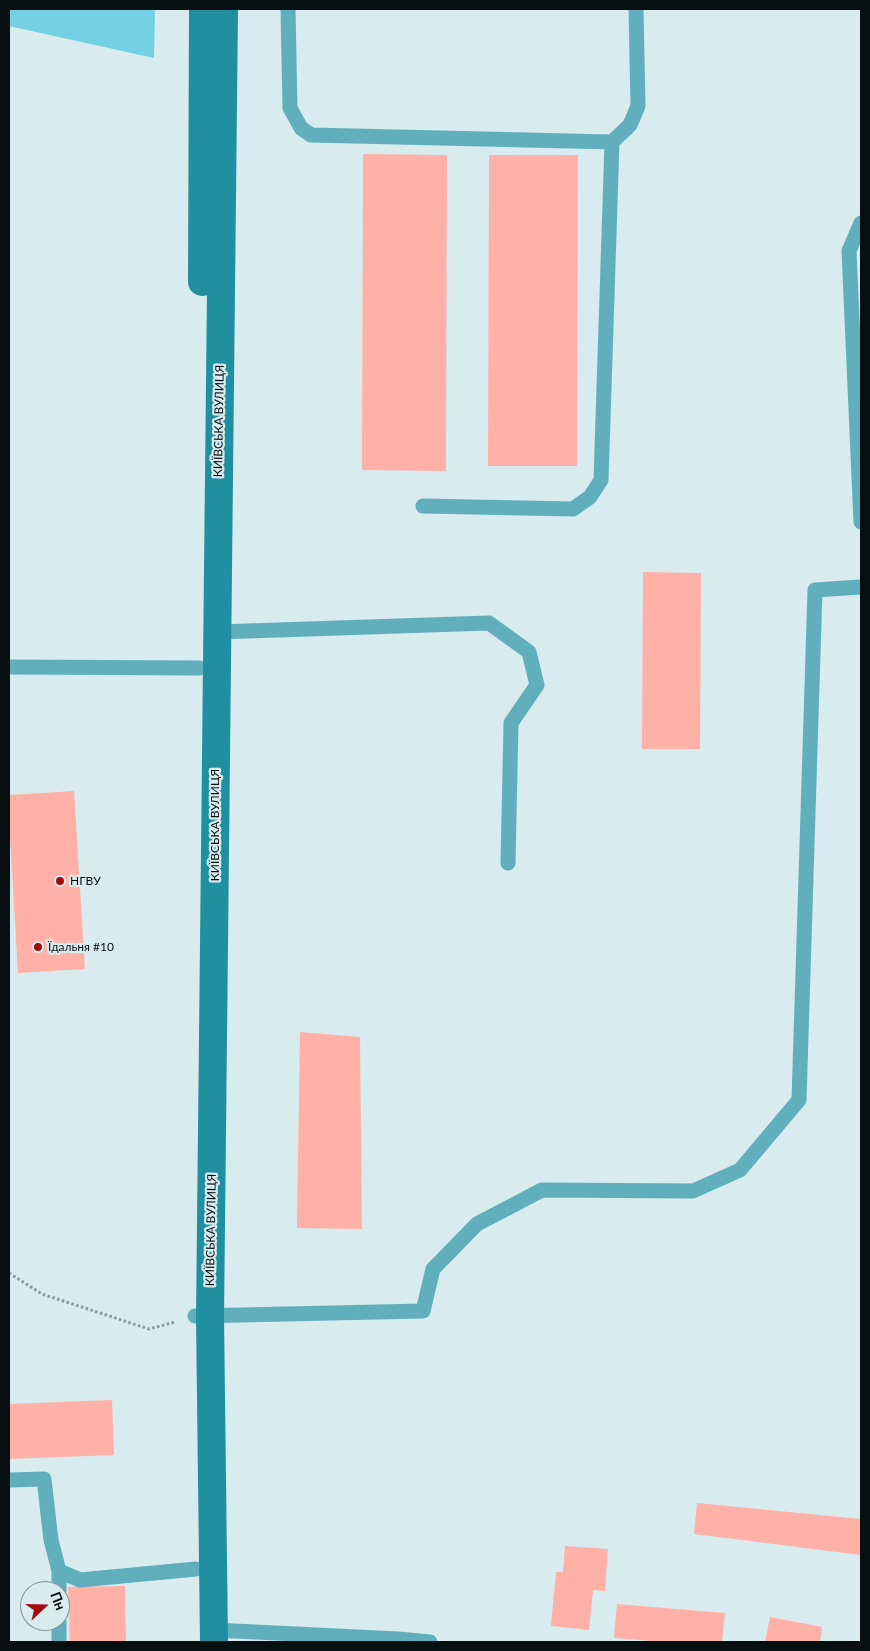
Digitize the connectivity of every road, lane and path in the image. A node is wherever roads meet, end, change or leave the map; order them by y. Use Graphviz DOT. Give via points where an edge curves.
graph roads {
  1 [pos="203,9"];
  2 [pos="224,9"];
  3 [pos="288,9"];
  4 [pos="636,9"];
  5 [pos="612,142"];
  6 [pos="861,223"];
  7 [pos="424,506"];
  8 [pos="861,522"];
  9 [pos="861,587"];
  10 [pos="217,632"];
  11 [pos="9,668"];
  12 [pos="199,668"];
  13 [pos="508,863"];
  14 [pos="9,1273"];
  15 [pos="203,1316"];
  16 [pos="9,1480"];
  17 [pos="196,1569"];
  18 [pos="59,1571"];
  19 [pos="59,1581"];
  20 [pos="208,1638"];
  21 [pos="370,1640"];
  22 [pos="430,1642"];
  1 -- 12 [label="main road, КИЇВСЬКА ВУЛИЦЯ"];
  2 -- 10 [label="main road, КИЇВСЬКА ВУЛИЦЯ"];
  3 -- 5 [label="lane" via="290,108 301,128 311,135"];
  4 -- 5 [label="lane" via="638,106 630,125"];
  5 -- 7 [label="lane" via="601,480 590,497 573,509"];
  6 -- 8 [label="lane" via="849,251"];
  9 -- 15 [label="lane" via="815,590 799,1100 740,1170 692,1190 542,1190 476,1224 433,1269 423,1311"];
  10 -- 13 [label="lane" via="489,623 529,652 537,685 511,723"];
  10 -- 15 [label="main road, КИЇВСЬКА ВУЛИЦЯ"];
  11 -- 12 [label="lane"];
  12 -- 15 [label="main road, КИЇВСЬКА ВУЛИЦЯ"];
  14 -- 15 [label="path" via="42,1294 149,1329"];
  15 -- 17 [label="main road, КИЇВСЬКА ВУЛИЦЯ"];
  15 -- 20 [label="main road, КИЇВСЬКА ВУЛИЦЯ"];
  16 -- 18 [label="lane" via="44,1479 51,1540"];
  17 -- 18 [label="lane" via="80,1580"];
  17 -- 20 [label="main road, КИЇВСЬКА ВУЛИЦЯ"];
  18 -- 19 [label="lane"];
  20 -- 21 [label="lane"];
  21 -- 22 [label="lane"];
}
